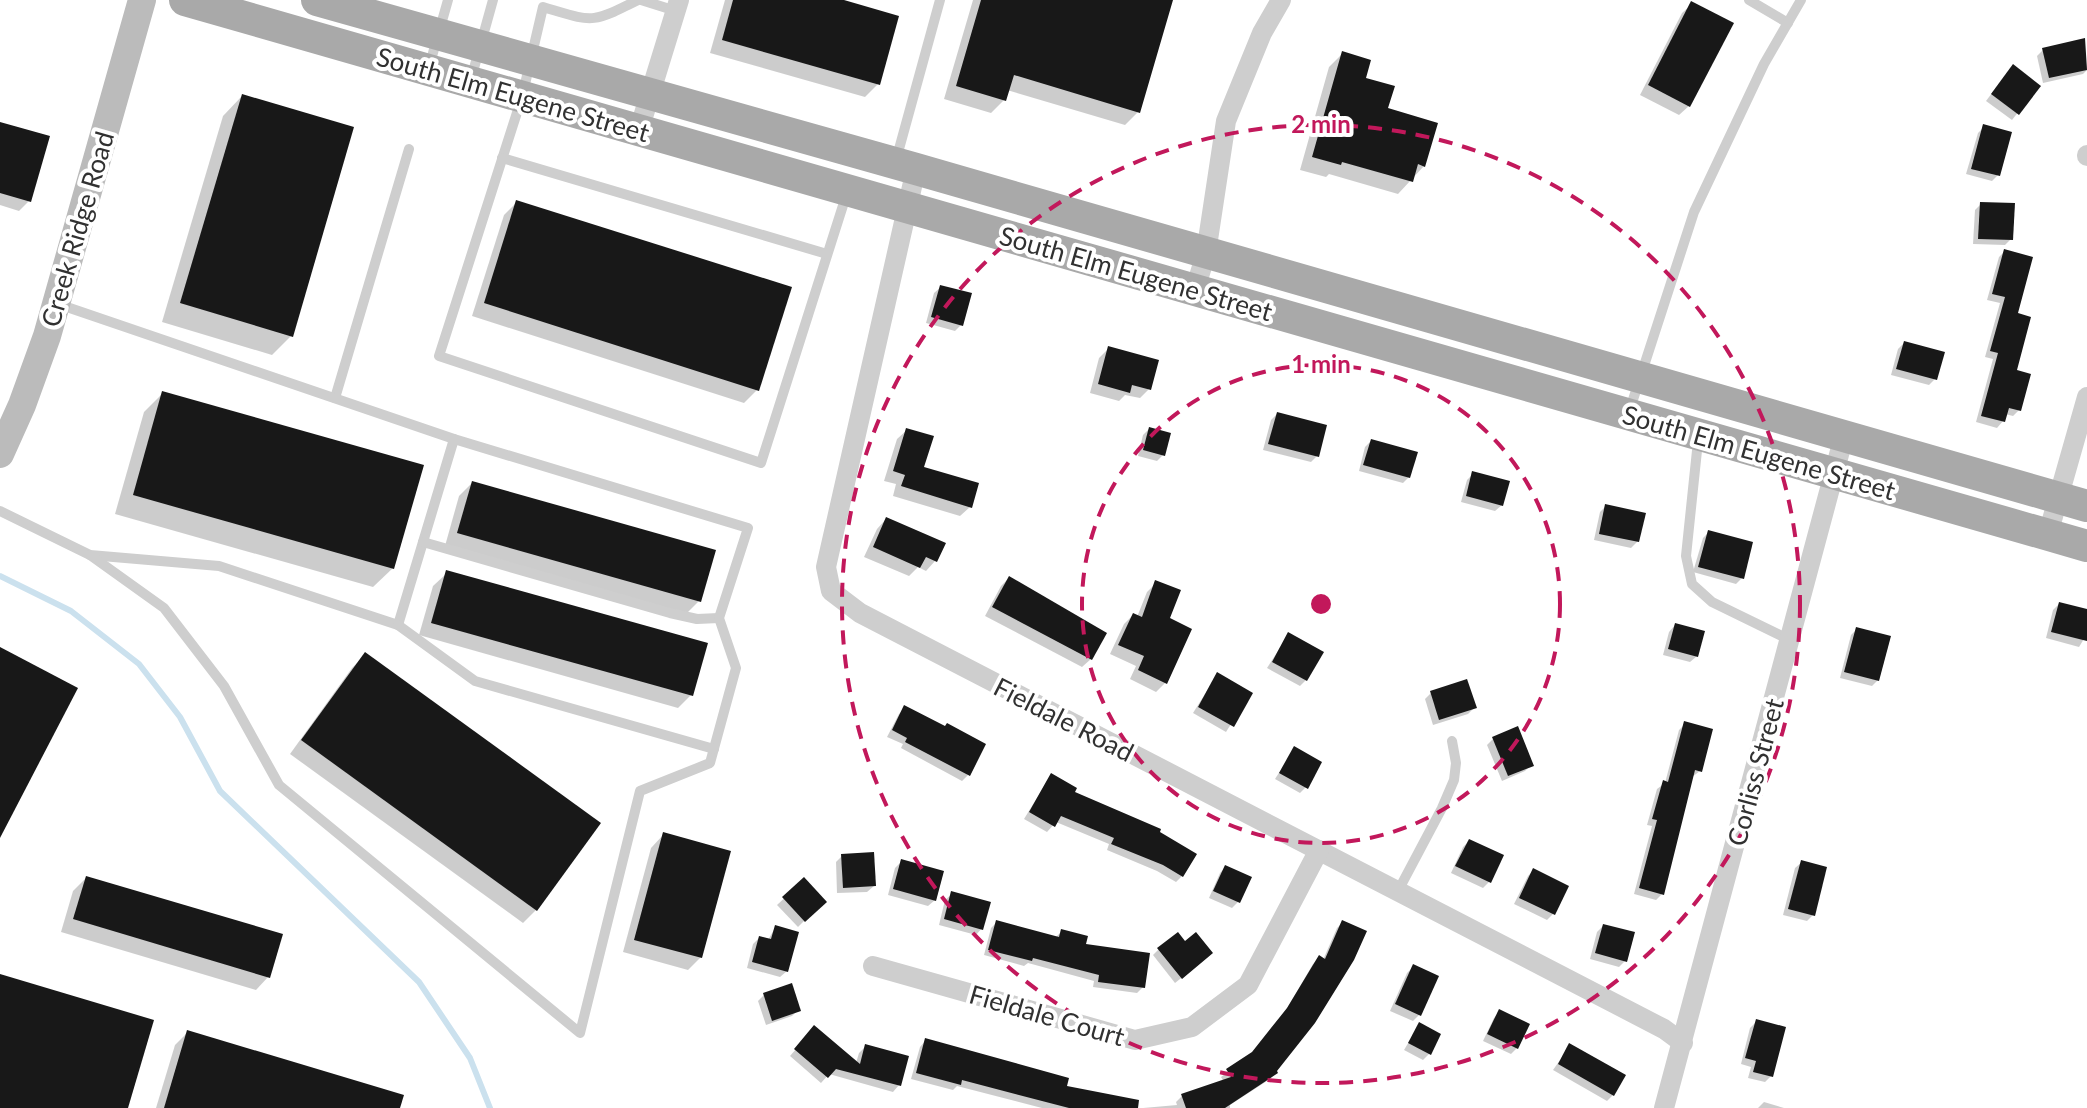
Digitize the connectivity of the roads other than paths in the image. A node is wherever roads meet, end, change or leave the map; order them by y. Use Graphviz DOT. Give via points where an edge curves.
graph roads {
  1 [pos="142,0"];
  2 [pos="185,0"];
  3 [pos="317,0"];
  4 [pos="448,0"];
  5 [pos="493,0"];
  6 [pos="639,0"];
  7 [pos="940,0"];
  8 [pos="1281,0"];
  9 [pos="1749,0"];
  10 [pos="1801,0"];
  11 [pos="543,3"];
  12 [pos="678,5"];
  13 [pos="1788,23"];
  14 [pos="438,35"];
  15 [pos="480,47"];
  16 [pos="531,61"];
  17 [pos="428,70"];
  18 [pos="470,82"];
  19 [pos="650,96"];
  20 [pos="522,97"];
  21 [pos="639,130"];
  22 [pos="409,149"];
  23 [pos="502,158"];
  24 [pos="906,166"];
  25 [pos="848,190"];
  26 [pos="908,207"];
  27 [pos="1206,253"];
  28 [pos="827,254"];
  29 [pos="1195,290"];
  30 [pos="56,303"];
  31 [pos="1638,377"];
  32 [pos="2087,397"];
  33 [pos="335,398"];
  34 [pos="1628,414"];
  35 [pos="1698,434"];
  36 [pos="1844,436"];
  37 [pos="454,439"];
  38 [pos="0,454"];
  39 [pos="1834,473"];
  40 [pos="2072,502"];
  41 [pos="0,511"];
  42 [pos="2048,534"];
  43 [pos="423,542"];
  44 [pos="2087,546"];
  45 [pos="90,555"];
  46 [pos="719,618"];
  47 [pos="398,625"];
  48 [pos="1790,640"];
  49 [pos="1452,741"];
  50 [pos="714,749"];
  51 [pos="1319,850"];
  52 [pos="1398,891"];
  53 [pos="873,966"];
  54 [pos="1683,1043"];
  55 [pos="1664,1108"];
  1 -- 30 [label="main road, Creek Ridge Road"];
  2 -- 17 [label="main road, South Elm Eugene Street"];
  3 -- 14 [label="main road, South Elm Eugene Street"];
  4 -- 14 [label="lane"];
  5 -- 15 [label="lane"];
  6 -- 11 [label="lane" via="587,20"];
  6 -- 12 [label="lane"];
  7 -- 24 [label="lane"];
  8 -- 27 [label="street" via="1226,121"];
  9 -- 13 [label="lane"];
  10 -- 13 [label="lane"];
  11 -- 16 [label="lane"];
  12 -- 19 [label="street"];
  13 -- 31 [label="lane" via="1694,212"];
  14 -- 15 [label="main road, South Elm Eugene Street"];
  14 -- 17 [label="lane"];
  15 -- 16 [label="main road, South Elm Eugene Street"];
  15 -- 18 [label="lane"];
  16 -- 19 [label="main road, South Elm Eugene Street"];
  16 -- 20 [label="lane"];
  17 -- 18 [label="main road, South Elm Eugene Street"];
  18 -- 20 [label="main road, South Elm Eugene Street"];
  19 -- 21 [label="street"];
  19 -- 24 [label="main road, South Elm Eugene Street"];
  20 -- 21 [label="main road, South Elm Eugene Street"];
  20 -- 23 [label="lane"];
  21 -- 25 [label="main road, South Elm Eugene Street"];
  22 -- 33 [label="lane"];
  23 -- 28 [label="lane"];
  23 -- 28 [label="lane" via="439,356 761,463"];
  24 -- 26 [label="street, Fieldale Road"];
  24 -- 27 [label="main road, South Elm Eugene Street"];
  25 -- 26 [label="main road, South Elm Eugene Street"];
  25 -- 28 [label="lane"];
  26 -- 29 [label="main road, South Elm Eugene Street"];
  26 -- 51 [label="street, Fieldale Road" via="826,567 831,591 860,613"];
  27 -- 29 [label="street"];
  27 -- 31 [label="main road, South Elm Eugene Street"];
  29 -- 34 [label="main road, South Elm Eugene Street"];
  30 -- 33 [label="lane"];
  30 -- 38 [label="main road, Creek Ridge Road"];
  31 -- 34 [label="lane"];
  31 -- 36 [label="main road, South Elm Eugene Street"];
  32 -- 40 [label="street"];
  33 -- 37 [label="lane"];
  34 -- 35 [label="main road, South Elm Eugene Street"];
  35 -- 39 [label="main road, South Elm Eugene Street"];
  35 -- 48 [label="lane" via="1686,556 1692,584 1712,602"];
  36 -- 39 [label="street, Corliss Street"];
  36 -- 40 [label="main road, South Elm Eugene Street"];
  37 -- 43 [label="lane"];
  37 -- 46 [label="lane" via="748,528"];
  39 -- 42 [label="main road, South Elm Eugene Street"];
  39 -- 48 [label="street, Corliss Street"];
  40 -- 42 [label="street"];
  41 -- 45 [label="lane"];
  42 -- 44 [label="main road, South Elm Eugene Street"];
  43 -- 46 [label="lane" via="670,613"];
  43 -- 47 [label="lane"];
  45 -- 47 [label="lane" via="219,566"];
  45 -- 50 [label="lane" via="164,608 224,686 279,785 580,1033 640,791 710,763"];
  46 -- 50 [label="lane" via="736,668"];
  47 -- 50 [label="lane" via="475,681"];
  48 -- 54 [label="street, Corliss Street"];
  49 -- 52 [label="lane" via="1454,780"];
  51 -- 52 [label="street, Fieldale Road"];
  51 -- 53 [label="street, Fieldale Court" via="1248,985 1192,1027 1135,1040"];
  52 -- 54 [label="street, Fieldale Road"];
  54 -- 55 [label="street, Corliss Street"];
}
